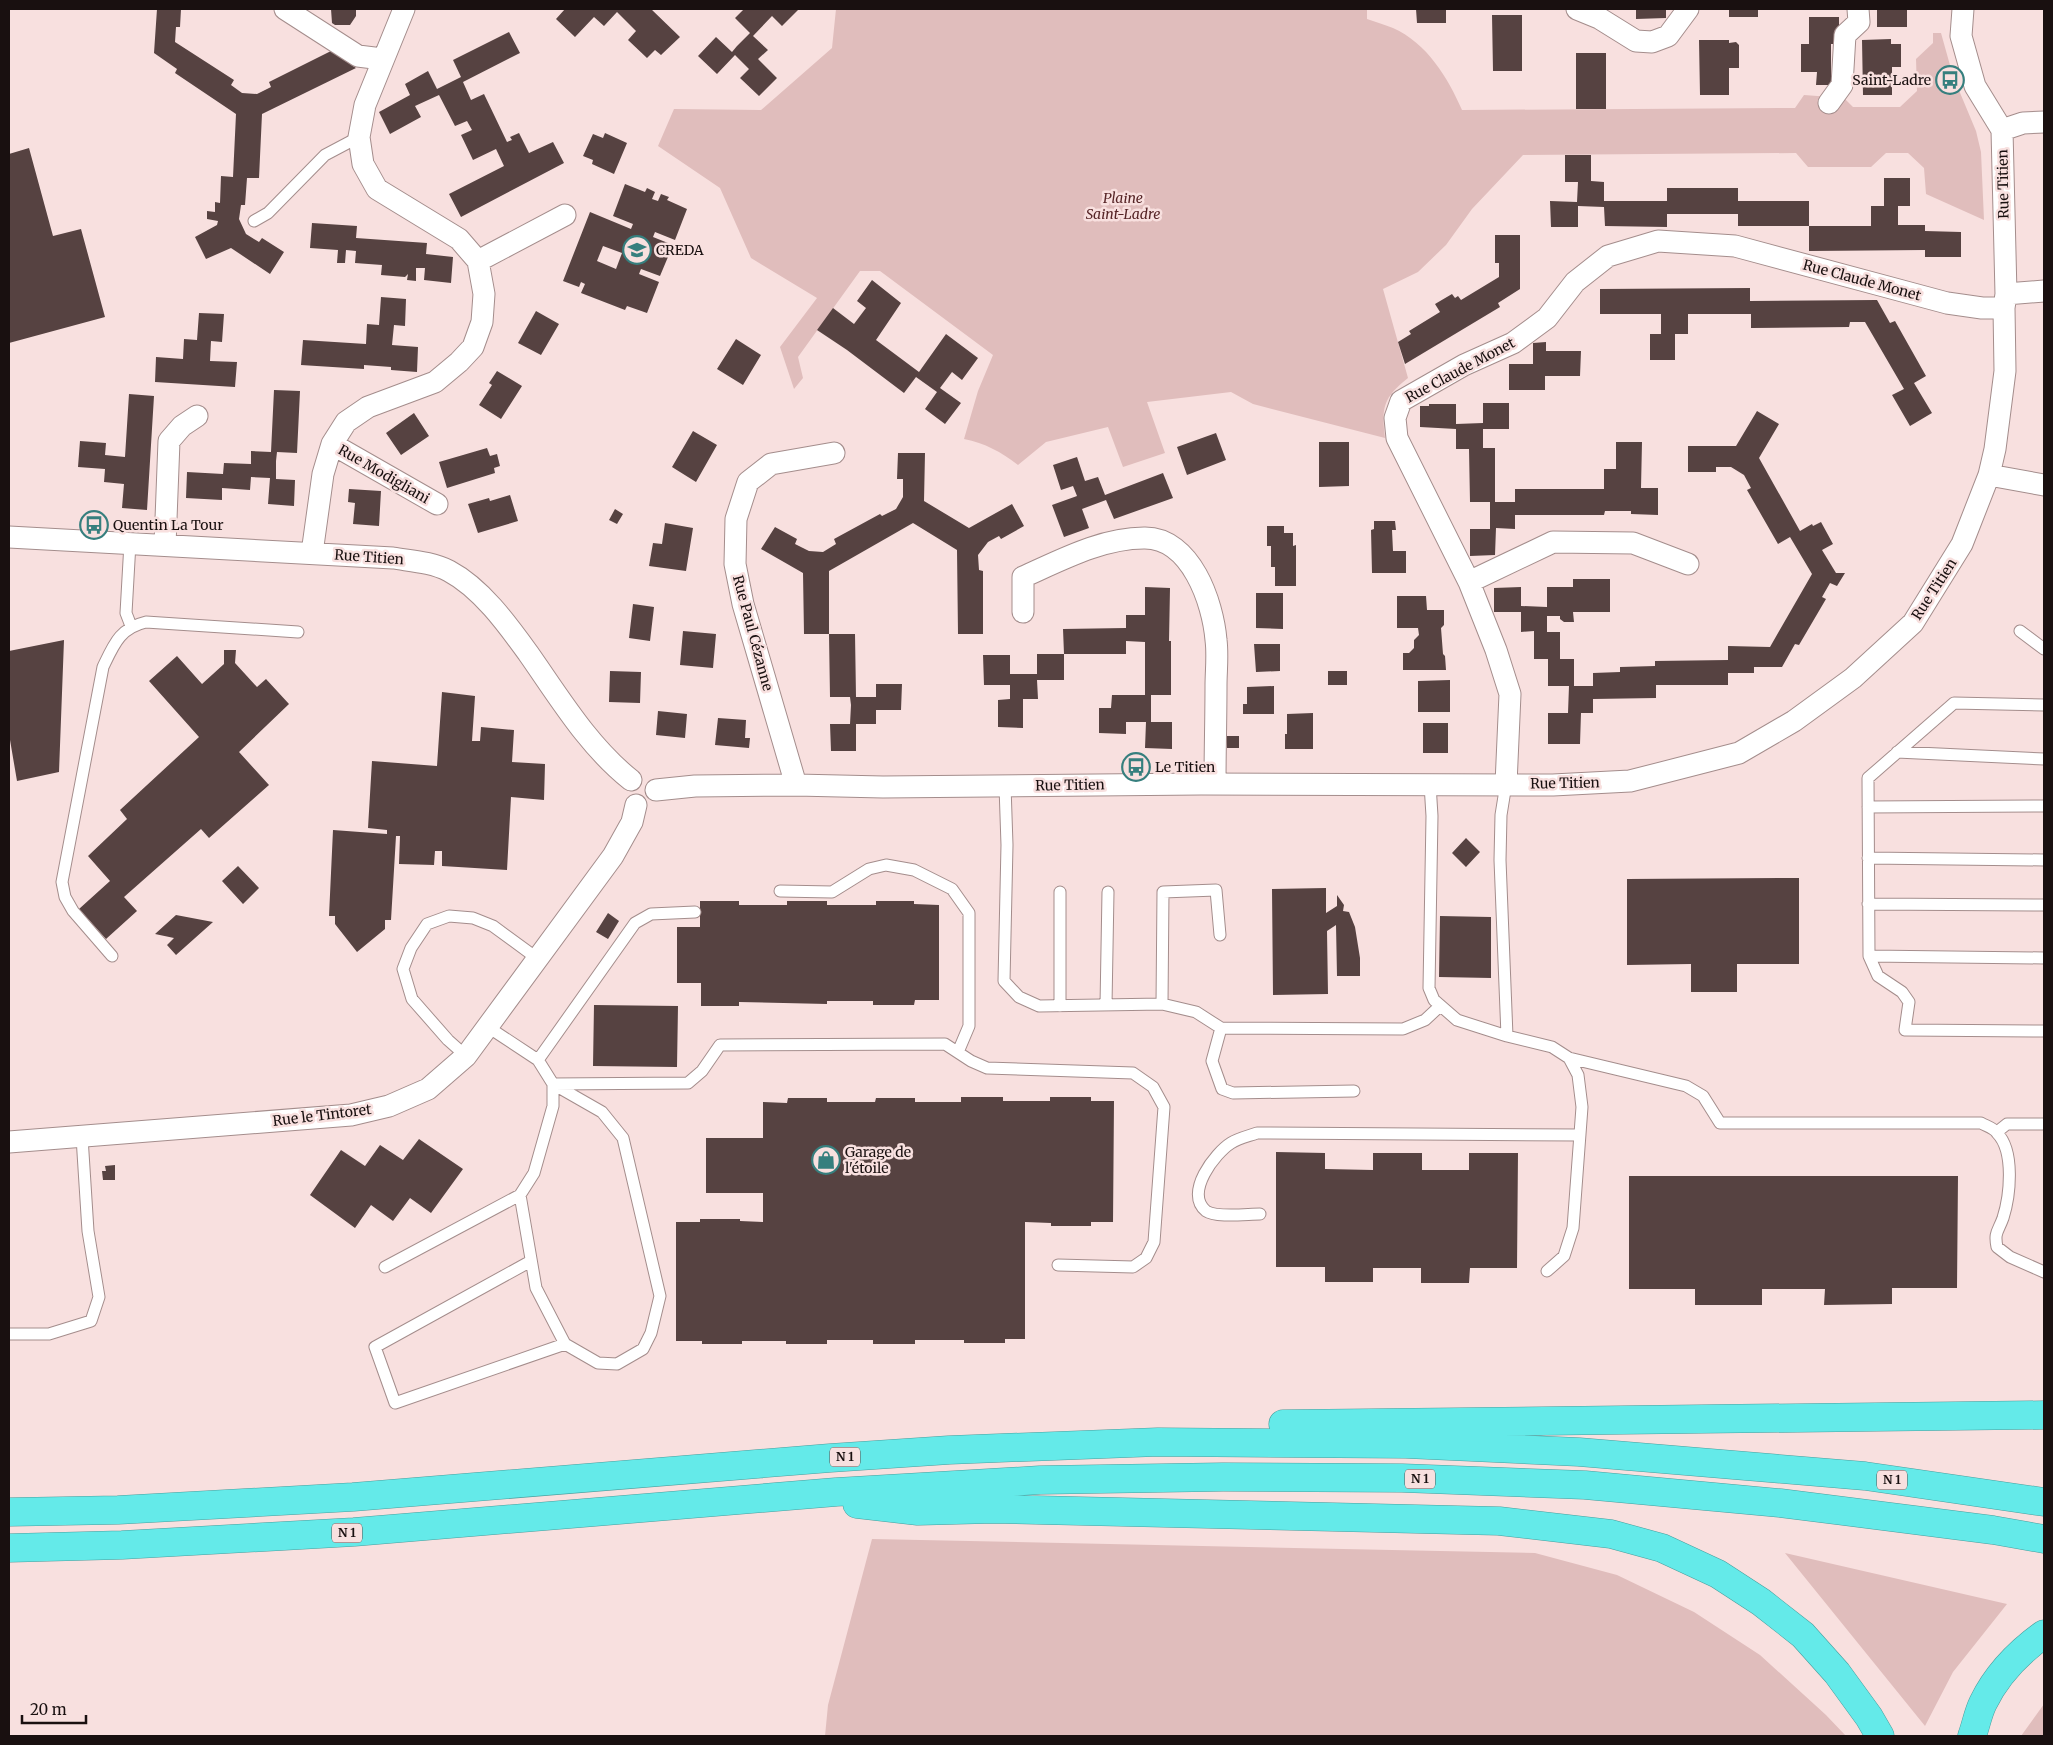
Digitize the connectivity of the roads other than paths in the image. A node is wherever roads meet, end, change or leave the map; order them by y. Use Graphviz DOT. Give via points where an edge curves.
graph roads {
  1 [pos="285,9"];
  2 [pos="404,9"];
  3 [pos="1577,9"];
  4 [pos="1688,9"];
  5 [pos="1858,9"];
  6 [pos="1963,9"];
  7 [pos="382,59"];
  8 [pos="1829,103"];
  9 [pos="2044,122"];
  10 [pos="2002,130"];
  11 [pos="359,137"];
  12 [pos="565,215"];
  13 [pos="254,221"];
  14 [pos="478,261"];
  15 [pos="2044,291"];
  16 [pos="2005,301"];
  17 [pos="197,416"];
  18 [pos="332,444"];
  19 [pos="834,453"];
  20 [pos="1989,475"];
  21 [pos="2044,485"];
  22 [pos="437,504"];
  23 [pos="9,537"];
  24 [pos="130,543"];
  25 [pos="165,545"];
  26 [pos="312,553"];
  27 [pos="1688,564"];
  28 [pos="1469,582"];
  29 [pos="1023,612"];
  30 [pos="131,626"];
  31 [pos="2020,631"];
  32 [pos="298,632"];
  33 [pos="2044,649"];
  34 [pos="2044,705"];
  35 [pos="1897,752"];
  36 [pos="2044,759"];
  37 [pos="631,780"];
  38 [pos="1215,784"];
  39 [pos="1430,784"];
  40 [pos="1506,784"];
  41 [pos="796,785"];
  42 [pos="1005,786"];
  43 [pos="656,790"];
  44 [pos="636,805"];
  45 [pos="2044,806"];
  46 [pos="1868,807"];
  47 [pos="1868,858"];
  48 [pos="2044,860"];
  49 [pos="780,891"];
  50 [pos="1060,892"];
  51 [pos="1108,892"];
  52 [pos="1868,904"];
  53 [pos="2044,905"];
  54 [pos="695,912"];
  55 [pos="1220,935"];
  56 [pos="112,956"];
  57 [pos="1869,956"];
  58 [pos="538,958"];
  59 [pos="2044,958"];
  60 [pos="1162,1004"];
  61 [pos="1106,1005"];
  62 [pos="1060,1006"];
  63 [pos="1440,1006"];
  64 [pos="488,1027"];
  65 [pos="1221,1028"];
  66 [pos="2044,1031"];
  67 [pos="1507,1036"];
  68 [pos="958,1052"];
  69 [pos="466,1056"];
  70 [pos="1570,1058"];
  71 [pos="538,1060"];
  72 [pos="553,1084"];
  73 [pos="1354,1091"];
  74 [pos="2044,1124"];
  75 [pos="1997,1132"];
  76 [pos="1580,1135"];
  77 [pos="82,1137"];
  78 [pos="9,1142"];
  79 [pos="520,1196"];
  80 [pos="1260,1214"];
  81 [pos="532,1261"];
  82 [pos="1058,1265"];
  83 [pos="385,1267"];
  84 [pos="1547,1271"];
  85 [pos="2044,1272"];
  86 [pos="9,1334"];
  87 [pos="565,1344"];
  88 [pos="2044,1415"];
  89 [pos="1158,1442"];
  90 [pos="794,1497"];
  91 [pos="2044,1502"];
  92 [pos="9,1512"];
  93 [pos="2044,1539"];
  94 [pos="9,1548"];
  95 [pos="2044,1634"];
  96 [pos="1880,1736"];
  97 [pos="1972,1736"];
  1 -- 7 [label="street" via="358,56"];
  2 -- 7 [label="street"];
  3 -- 4 [label="street" via="1599,18 1636,41 1652,42 1668,36"];
  5 -- 8 [label="street" via="1859,22 1845,35 1842,85"];
  6 -- 10 [label="street" via="1961,36 1975,86"];
  7 -- 11 [label="street" via="365,106"];
  9 -- 10 [label="street" via="2023,123"];
  10 -- 16 [label="street, Rue Titien"];
  11 -- 13 [label="lane" via="325,156 268,213"];
  11 -- 14 [label="street" via="363,164 377,189 459,239"];
  12 -- 14 [label="street"];
  14 -- 18 [label="street, Rue Modigliani" via="484,294 482,322 473,347 435,382 368,407 346,422"];
  15 -- 16 [label="street, Rue Claude Monet"];
  16 -- 20 [label="street, Rue Titien" via="2005,371"];
  16 -- 28 [label="street, Rue Claude Monet" via="1982,308 1947,302 1735,246 1658,241 1608,256 1575,282 1547,318 1513,343 1464,365 1401,402 1395,418 1397,438"];
  17 -- 25 [label="street" via="182,426 169,441"];
  18 -- 22 [label="street, Rue Modigliani"];
  18 -- 26 [label="street, Rue Modigliani" via="323,474"];
  19 -- 41 [label="street, Rue Paul Cézanne" via="771,464 748,482 736,519 735,564 743,604"];
  20 -- 21 [label="street"];
  20 -- 40 [label="street, Rue Titien" via="1962,544 1913,623 1853,678 1794,721 1739,753 1630,782"];
  23 -- 24 [label="street, Rue Titien"];
  24 -- 25 [label="street, Rue Titien"];
  24 -- 30 [label="lane" via="126,613"];
  25 -- 26 [label="street, Rue Titien"];
  26 -- 37 [label="street, Rue Titien" via="424,562 449,571 480,594 510,627 584,733"];
  27 -- 28 [label="street" via="1633,543 1553,542"];
  28 -- 40 [label="street, Rue Claude Monet" via="1510,694"];
  29 -- 38 [label="street" via="1023,577 1112,541 1146,537 1167,543 1183,555 1199,578 1209,601 1216,640"];
  30 -- 32 [label="lane" via="146,622"];
  30 -- 56 [label="lane" via="114,644 103,668 62,882 65,897 73,911"];
  31 -- 33 [label="lane"];
  34 -- 35 [label="lane" via="1954,703"];
  35 -- 36 [label="lane"];
  35 -- 46 [label="lane" via="1868,778"];
  37 -- 43 [label="street" via="646,777"];
  37 -- 44 [label="street" via="627,794"];
  38 -- 39 [label="street, Rue Titien"];
  38 -- 42 [label="street, Rue Titien"];
  39 -- 40 [label="street, Rue Titien"];
  39 -- 63 [label="lane" via="1429,988"];
  40 -- 67 [label="lane" via="1501,815 1500,860"];
  41 -- 42 [label="street, Rue Titien"];
  41 -- 43 [label="street, Rue Titien" via="695,786"];
  42 -- 62 [label="lane" via="1004,981 1019,997 1039,1006"];
  43 -- 44 [label="street" via="650,803"];
  44 -- 58 [label="street, Rue le Tintoret" via="632,822 613,856"];
  45 -- 46 [label="lane"];
  46 -- 47 [label="lane"];
  47 -- 48 [label="lane"];
  47 -- 52 [label="lane"];
  49 -- 68 [label="lane" via="832,892 869,869 886,865 914,870 952,889 969,913 969,1026"];
  50 -- 62 [label="lane"];
  51 -- 61 [label="lane"];
  52 -- 53 [label="lane"];
  52 -- 57 [label="lane"];
  54 -- 71 [label="lane" via="651,914 635,923"];
  55 -- 60 [label="lane" via="1216,890 1163,892"];
  57 -- 59 [label="lane"];
  57 -- 66 [label="lane" via="1878,976 1902,992 1909,1002 1906,1030"];
  58 -- 64 [label="street, Rue le Tintoret"];
  58 -- 69 [label="lane" via="493,926 473,918 449,916 427,924 411,948 403,969 412,999"];
  60 -- 61 [label="lane"];
  60 -- 65 [label="lane" via="1196,1012"];
  61 -- 62 [label="lane"];
  63 -- 65 [label="lane" via="1425,1020 1403,1029"];
  63 -- 67 [label="lane" via="1457,1020"];
  64 -- 69 [label="street, Rue le Tintoret"];
  64 -- 71 [label="lane"];
  65 -- 73 [label="lane" via="1212,1061 1222,1089 1233,1093"];
  67 -- 70 [label="lane" via="1552,1047"];
  68 -- 72 [label="lane" via="946,1044 720,1045 702,1071 688,1083"];
  68 -- 82 [label="lane" via="987,1068 1133,1073 1153,1087 1164,1107 1154,1242 1146,1258 1132,1267"];
  69 -- 77 [label="street, Rue le Tintoret" via="428,1089 389,1106 351,1115"];
  70 -- 75 [label="lane" via="1686,1086 1703,1096 1720,1123 1981,1122"];
  70 -- 76 [label="lane" via="1578,1074 1582,1107"];
  71 -- 72 [label="lane"];
  72 -- 79 [label="lane" via="553,1106 534,1174"];
  72 -- 87 [label="lane" via="602,1112 623,1138 660,1296 651,1333 643,1350 617,1364 598,1363"];
  74 -- 75 [label="lane" via="2007,1124"];
  75 -- 85 [label="lane" via="2006,1147 2009,1191 1995,1236 1997,1247 2010,1257"];
  76 -- 80 [label="lane" via="1257,1133 1232,1142 1212,1160 1202,1178 1198,1197 1205,1210 1214,1214"];
  76 -- 84 [label="lane" via="1573,1228 1564,1256"];
  77 -- 78 [label="street, Rue le Tintoret"];
  77 -- 86 [label="lane" via="88,1231 99,1297 91,1321 48,1334"];
  79 -- 81 [label="lane"];
  79 -- 83 [label="lane"];
  81 -- 87 [label="lane" via="536,1288"];
  81 -- 87 [label="lane" via="376,1347 395,1403"];
  88 -- 89 [label="highway" via="1217,1424"];
  89 -- 91 [label="highway, N 1" via="1406,1444 1579,1452 1864,1476"];
  89 -- 92 [label="highway, N 1" via="830,1458 353,1497 118,1510"];
  90 -- 93 [label="highway, N 1" via="1040,1480 1402,1478 1585,1485 1780,1503"];
  90 -- 94 [label="highway, N 1" via="354,1532"];
  90 -- 96 [label="highway" via="918,1511 992,1509 1499,1521 1611,1534 1662,1548 1718,1574 1761,1602 1803,1635 1837,1672"];
  95 -- 97 [label="highway" via="2027,1646 2002,1672 1983,1704"];
}
